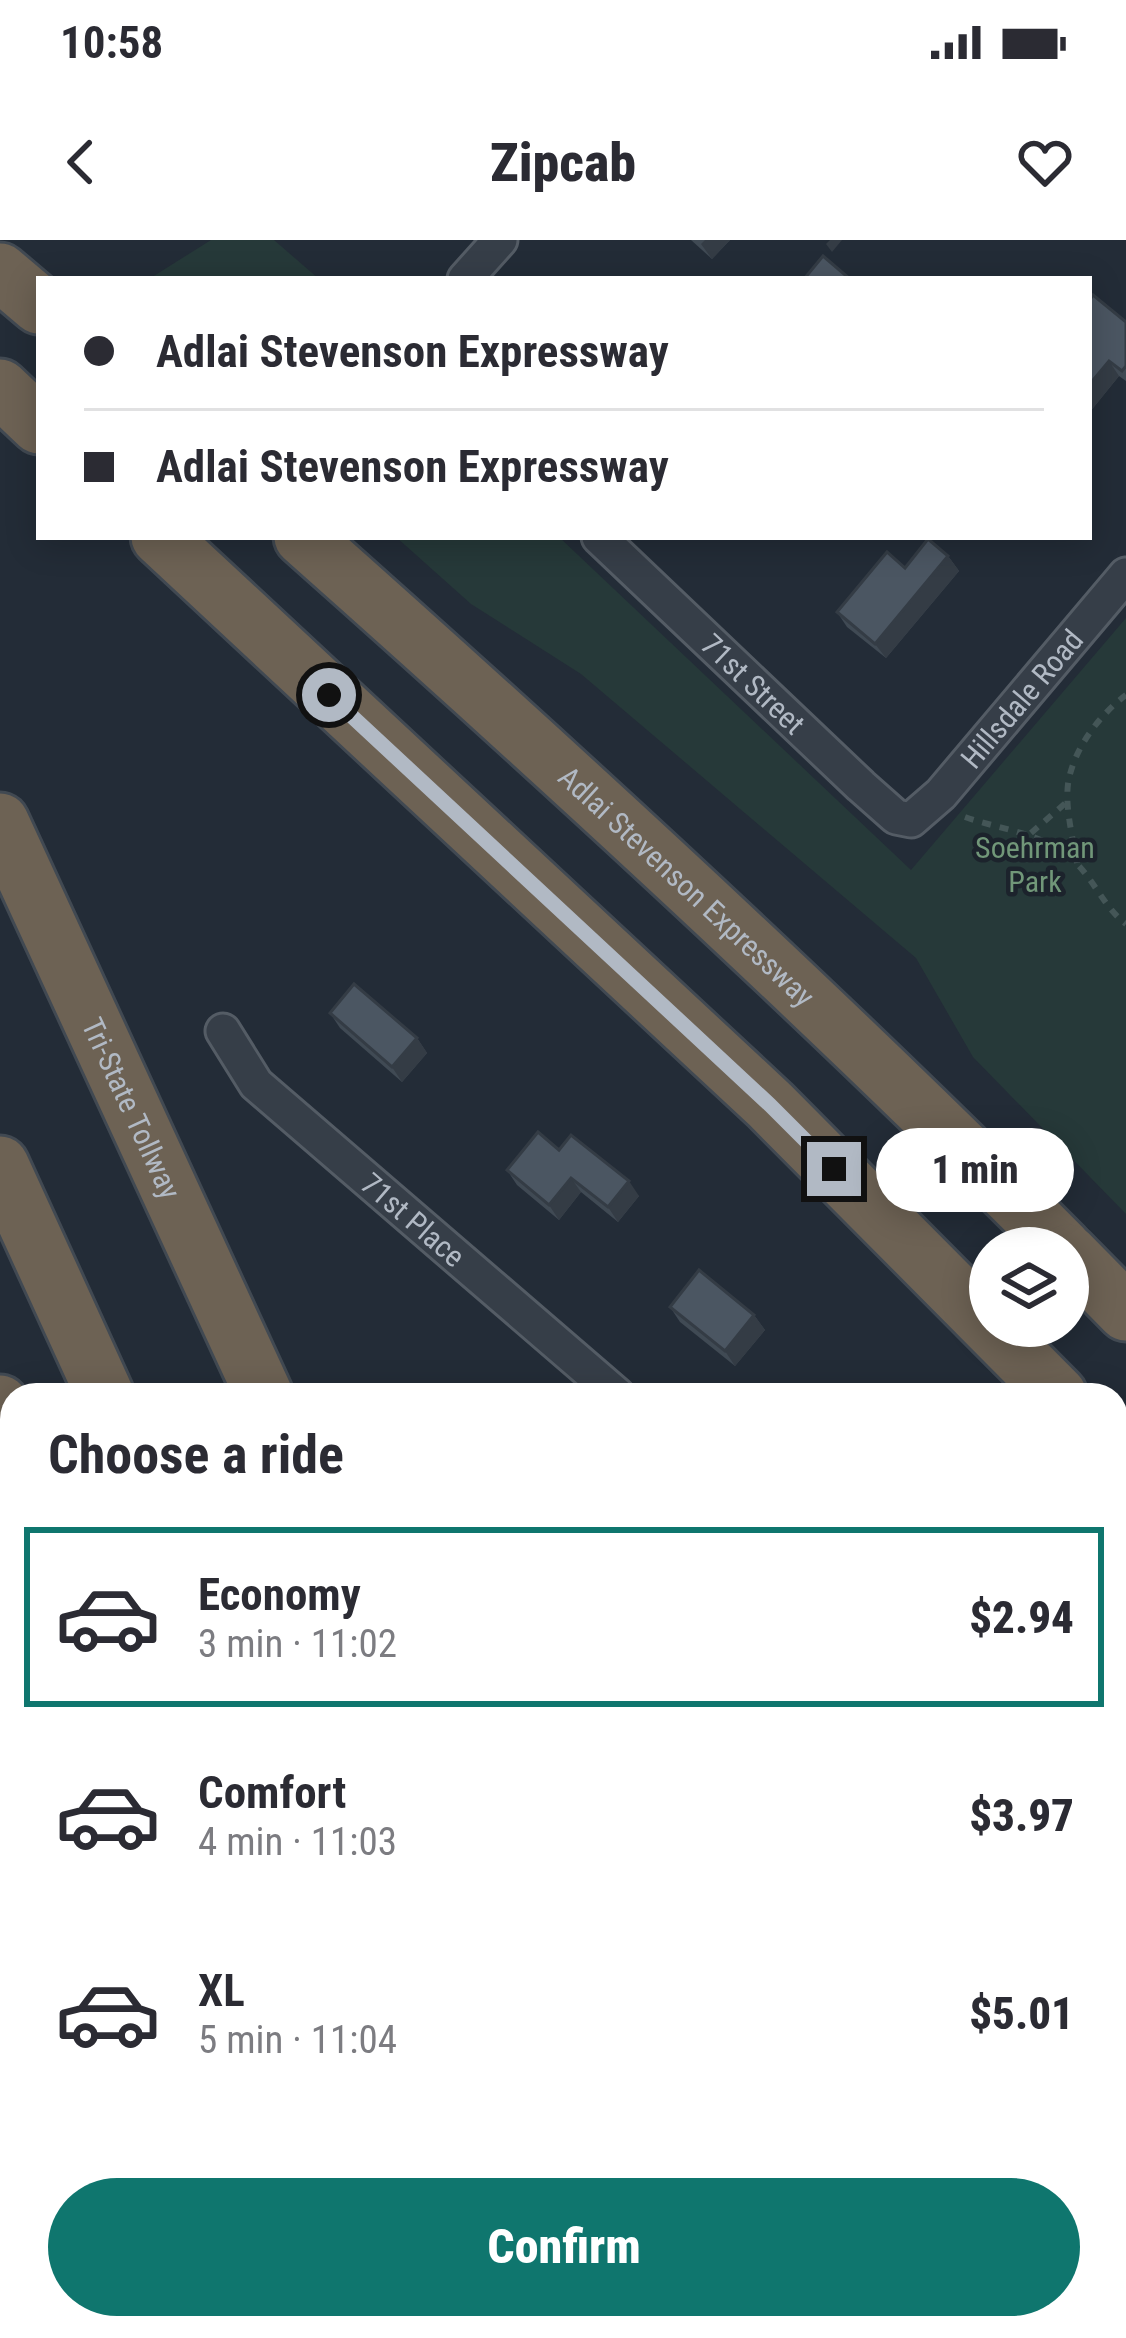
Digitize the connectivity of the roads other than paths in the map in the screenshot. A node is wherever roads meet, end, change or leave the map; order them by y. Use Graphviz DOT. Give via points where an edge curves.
graph roads {
  1 [pos="500,240"];
  2 [pos="0,272"];
  3 [pos="468,276"];
  4 [pos="36,302"];
  5 [pos="0,388"];
  6 [pos="36,421"];
  7 [pos="163,540"];
  8 [pos="306,540"];
  9 [pos="602,540"];
  10 [pos="1126,574"];
  11 [pos="911,820"];
  12 [pos="0,822"];
  13 [pos="223,1031"];
  14 [pos="0,1165"];
  15 [pos="1041,1227"];
  16 [pos="1089,1275"];
  17 [pos="1126,1312"];
  18 [pos="100,1383"];
  19 [pos="258,1383"];
  20 [pos="603,1383"];
  21 [pos="1046,1383"];
  1 -- 3 [label="street"];
  2 -- 4 [label="highway"];
  5 -- 6 [label="highway"];
  7 -- 21 [label="highway" via="770,1105"];
  8 -- 15 [label="highway, Adlai Stevenson Expressway" via="548,755"];
  9 -- 11 [label="street, 71st Street" via="860,786"];
  10 -- 11 [label="street, Hillsdale Road"];
  12 -- 19 [label="highway, Tri-State Tollway"];
  13 -- 20 [label="street, 71st Place" via="256,1084"];
  14 -- 18 [label="highway"];
  16 -- 17 [label="highway, Adlai Stevenson Expressway"];
}
